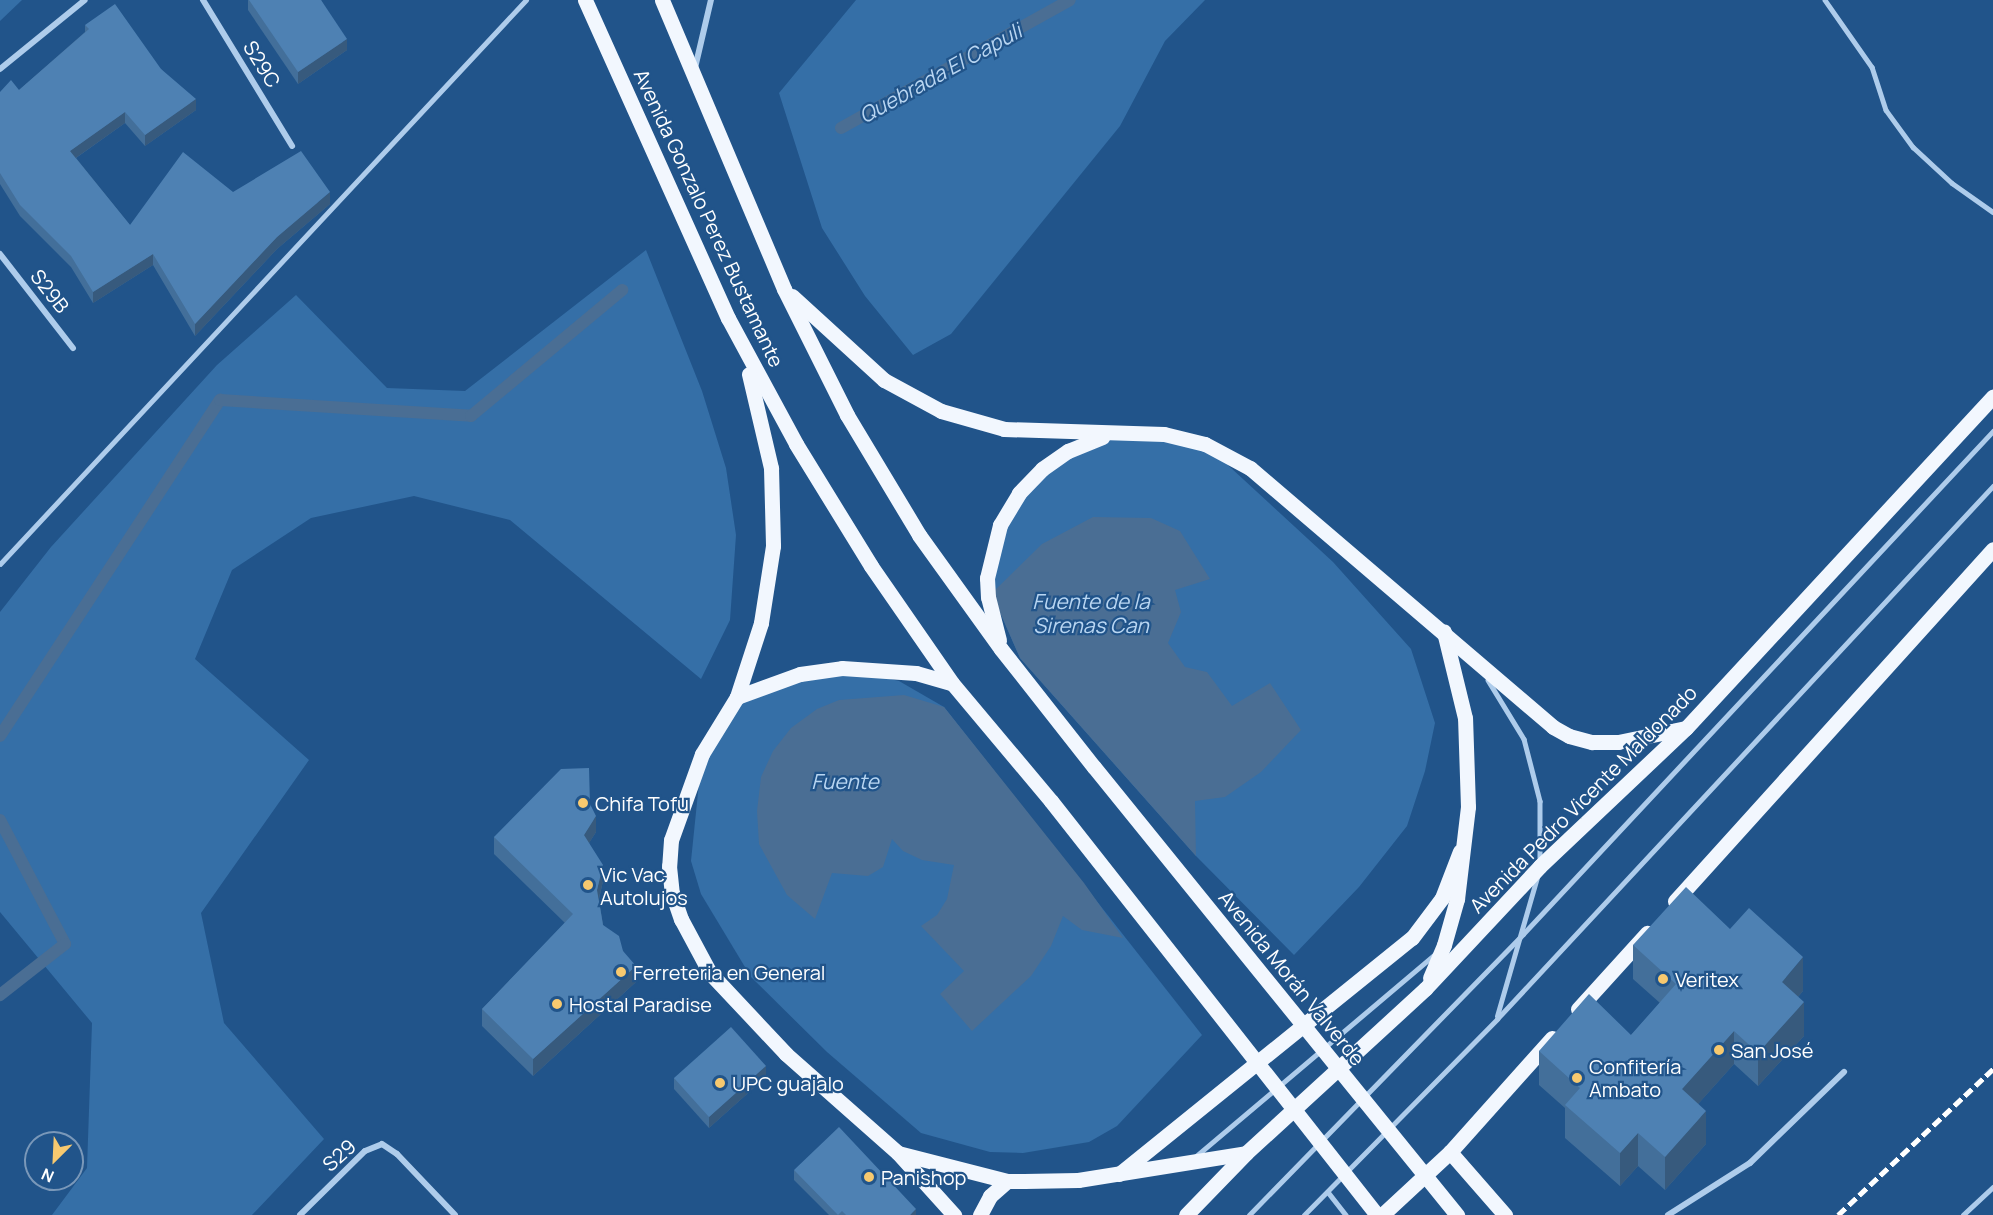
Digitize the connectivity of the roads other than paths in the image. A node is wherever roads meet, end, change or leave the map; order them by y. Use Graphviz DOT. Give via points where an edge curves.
graph roads {
  1 [pos="85,0"];
  2 [pos="203,0"];
  3 [pos="526,0"];
  4 [pos="585,0"];
  5 [pos="663,0"];
  6 [pos="711,0"];
  7 [pos="1825,0"];
  8 [pos="0,69"];
  9 [pos="695,69"];
  10 [pos="292,146"];
  11 [pos="1993,212"];
  12 [pos="0,254"];
  13 [pos="784,289"];
  14 [pos="728,318"];
  15 [pos="74,348"];
  16 [pos="1993,396"];
  17 [pos="1993,431"];
  18 [pos="1114,434"];
  19 [pos="1993,486"];
  20 [pos="1993,549"];
  21 [pos="0,564"];
  22 [pos="1444,632"];
  23 [pos="1001,649"];
  24 [pos="952,683"];
  25 [pos="737,697"];
  26 [pos="1686,729"];
  27 [pos="1094,767"];
  28 [pos="1460,852"];
  29 [pos="1540,866"];
  30 [pos="1523,934"];
  31 [pos="1444,945"];
  32 [pos="1425,989"];
  33 [pos="1497,1019"];
  34 [pos="1844,1072"];
  35 [pos="1450,1152"];
  36 [pos="898,1153"];
  37 [pos="1246,1153"];
  38 [pos="1188,1162"];
  39 [pos="1119,1174"];
  40 [pos="1007,1181"];
  41 [pos="1993,1187"];
  42 [pos="1328,1192"];
  43 [pos="1970,1212"];
  44 [pos="300,1215"];
  45 [pos="455,1215"];
  46 [pos="954,1215"];
  47 [pos="980,1215"];
  48 [pos="1186,1215"];
  49 [pos="1249,1215"];
  50 [pos="1304,1215"];
  51 [pos="1346,1215"];
  52 [pos="1377,1215"];
  53 [pos="1382,1215"];
  54 [pos="1457,1215"];
  55 [pos="1505,1215"];
  56 [pos="1668,1215"];
  57 [pos="1963,1215"];
  58 [pos="1977,1215"];
  1 -- 8 [label="street"];
  2 -- 10 [label="street, S29C"];
  3 -- 21 [label="lane"];
  4 -- 14 [label="main road, Avenida Gonzalo Perez Bustamante"];
  5 -- 9 [label="main road, Avenida Gonzalo Perez Bustamante"];
  6 -- 9 [label="street"];
  7 -- 11 [label="lane" via="1872,68 1886,110 1913,147 1952,183"];
  9 -- 13 [label="main road, Avenida Gonzalo Perez Bustamante"];
  12 -- 15 [label="street, S29B"];
  13 -- 18 [label="main road" via="884,380 941,411 1004,429"];
  13 -- 23 [label="main road, Avenida Gonzalo Perez Bustamante" via="847,415 919,535"];
  14 -- 24 [label="main road, Avenida Gonzalo Perez Bustamante" via="834,505"];
  14 -- 25 [label="main road" via="756,391 771,479 773,546 761,623"];
  16 -- 26 [label="main road, Avenida Pedro Vicente Maldonado"];
  17 -- 30 [label="lane"];
  18 -- 22 [label="main road" via="1164,434 1205,444 1250,468"];
  18 -- 23 [label="main road" via="1068,451 1048,464 1019,493 1000,525 987,579"];
  19 -- 33 [label="lane"];
  20 -- 35 [label="main road"];
  22 -- 26 [label="main road" via="1553,727 1569,736 1592,742 1618,742"];
  22 -- 28 [label="main road" via="1458,675 1469,763 1468,807"];
  22 -- 29 [label="lane" via="1490,682 1524,738 1540,801"];
  23 -- 27 [label="main road, Avenida Gonzalo Perez Bustamante"];
  24 -- 25 [label="main road" via="916,673 842,668 800,674"];
  24 -- 52 [label="main road, Avenida Gonzalo Perez Bustamante" via="1051,801"];
  25 -- 36 [label="main road" via="702,754 671,840 669,866 678,911 710,973 786,1054"];
  26 -- 29 [label="main road, Avenida Pedro Vicente Maldonado"];
  27 -- 54 [label="main road, Avenida Morán Valverde"];
  28 -- 31 [label="main road" via="1456,899"];
  28 -- 39 [label="main road" via="1442,898 1412,938"];
  29 -- 30 [label="lane"];
  29 -- 32 [label="main road, Avenida Pedro Vicente Maldonado"];
  30 -- 33 [label="lane"];
  30 -- 49 [label="lane"];
  31 -- 32 [label="main road"];
  31 -- 38 [label="lane"];
  32 -- 37 [label="main road, Avenida Pedro Vicente Maldonado"];
  33 -- 42 [label="lane"];
  34 -- 56 [label="street" via="1750,1163"];
  35 -- 53 [label="main road"];
  35 -- 55 [label="main road"];
  36 -- 40 [label="main road"];
  36 -- 46 [label="main road"];
  37 -- 38 [label="main road"];
  37 -- 48 [label="main road, Avenida Pedro Vicente Maldonado"];
  38 -- 39 [label="main road"];
  39 -- 40 [label="main road"];
  40 -- 47 [label="main road" via="990,1196"];
  41 -- 43 [label="lane"];
  42 -- 50 [label="lane"];
  42 -- 51 [label="lane"];
  43 -- 57 [label="lane"];
  43 -- 58 [label="lane"];
  44 -- 45 [label="street, S29" via="365,1151 382,1144 397,1154"];
}
